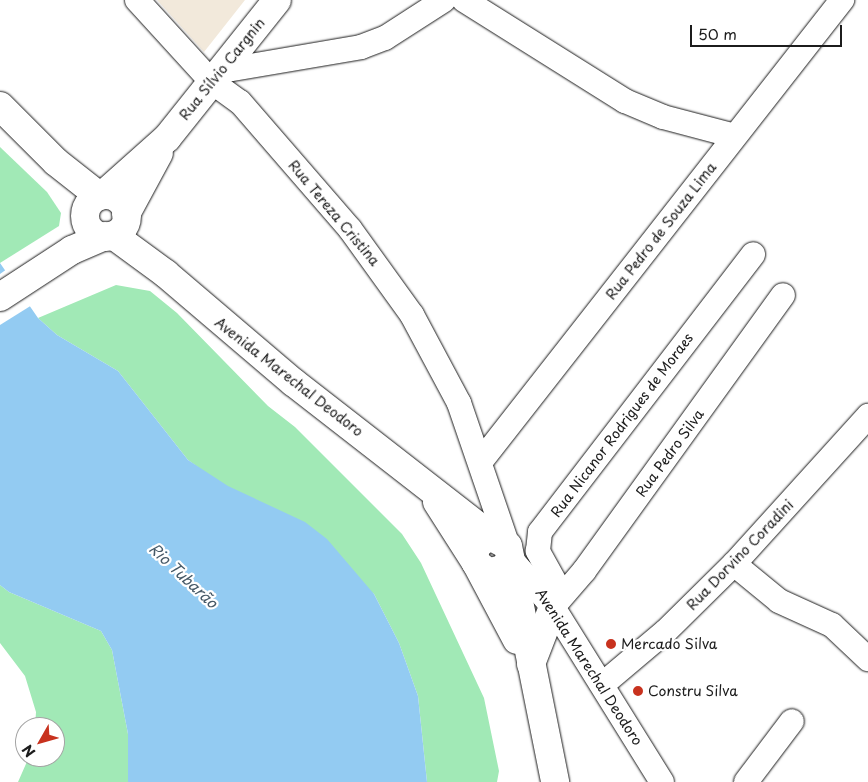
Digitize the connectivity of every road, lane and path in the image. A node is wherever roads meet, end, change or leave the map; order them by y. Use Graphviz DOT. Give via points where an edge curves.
graph roads {
  1 [pos="137,0"];
  2 [pos="277,0"];
  3 [pos="444,0"];
  4 [pos="464,0"];
  5 [pos="842,0"];
  6 [pos="217,76"];
  7 [pos="0,106"];
  8 [pos="735,136"];
  9 [pos="167,138"];
  10 [pos="93,204"];
  11 [pos="118,226"];
  12 [pos="753,254"];
  13 [pos="65,255"];
  14 [pos="783,295"];
  15 [pos="0,297"];
  16 [pos="868,416"];
  17 [pos="481,462"];
  18 [pos="416,476"];
  19 [pos="503,547"];
  20 [pos="476,563"];
  21 [pos="734,564"];
  22 [pos="553,607"];
  23 [pos="868,659"];
  24 [pos="530,666"];
  25 [pos="602,684"];
  26 [pos="792,721"];
  27 [pos="554,780"];
  28 [pos="662,782"];
  29 [pos="746,782"];
  1 -- 6 [label="street, Rua Tereza Cristina"];
  2 -- 6 [label="main road, Rua Sílvio Cargnin"];
  3 -- 6 [label="street" via="385,38 361,47"];
  4 -- 8 [label="street" via="625,102 663,117"];
  5 -- 8 [label="street, Rua Pedro de Souza Lima"];
  6 -- 9 [label="main road, Rua Sílvio Cargnin"];
  6 -- 17 [label="street, Rua Tereza Cristina" via="380,267 440,363"];
  7 -- 10 [label="main road"];
  8 -- 17 [label="street, Rua Pedro de Souza Lima"];
  9 -- 10 [label="main road, Rua Sílvio Cargnin"];
  9 -- 11 [label="main road, Rua Sílvio Cargnin"];
  10 -- 11 [label="main road" via="121,202"];
  10 -- 11 [label="main road" via="93,232"];
  10 -- 13 [label="main road"];
  11 -- 13 [label="main road"];
  11 -- 18 [label="main road, Avenida Marechal Deodoro" via="166,274 250,348"];
  12 -- 22 [label="street, Rua Nicanor Rodrigues de Moraes" via="540,532 538,551 556,584"];
  13 -- 15 [label="main road"];
  14 -- 22 [label="street, Rua Pedro Silva" via="584,571"];
  16 -- 21 [label="street, Rua Dorvino Coradini"];
  17 -- 19 [label="street, Rua Tereza Cristina"];
  18 -- 19 [label="main road, Avenida Marechal Deodoro"];
  18 -- 20 [label="main road, Avenida Marechal Deodoro"];
  19 -- 20 [label="main road" via="504,568 495,573 484,571"];
  19 -- 22 [label="street, Avenida Marechal Deodoro"];
  19 -- 24 [label="main road"];
  20 -- 24 [label="main road, Avenida Marechal Deodoro"];
  21 -- 23 [label="street" via="779,600 832,625"];
  21 -- 25 [label="street, Rua Dorvino Coradini" via="666,631"];
  22 -- 24 [label="main road"];
  22 -- 25 [label="street, Avenida Marechal Deodoro"];
  24 -- 27 [label="main road"];
  25 -- 28 [label="street, Avenida Marechal Deodoro"];
  26 -- 29 [label="street"];
}
